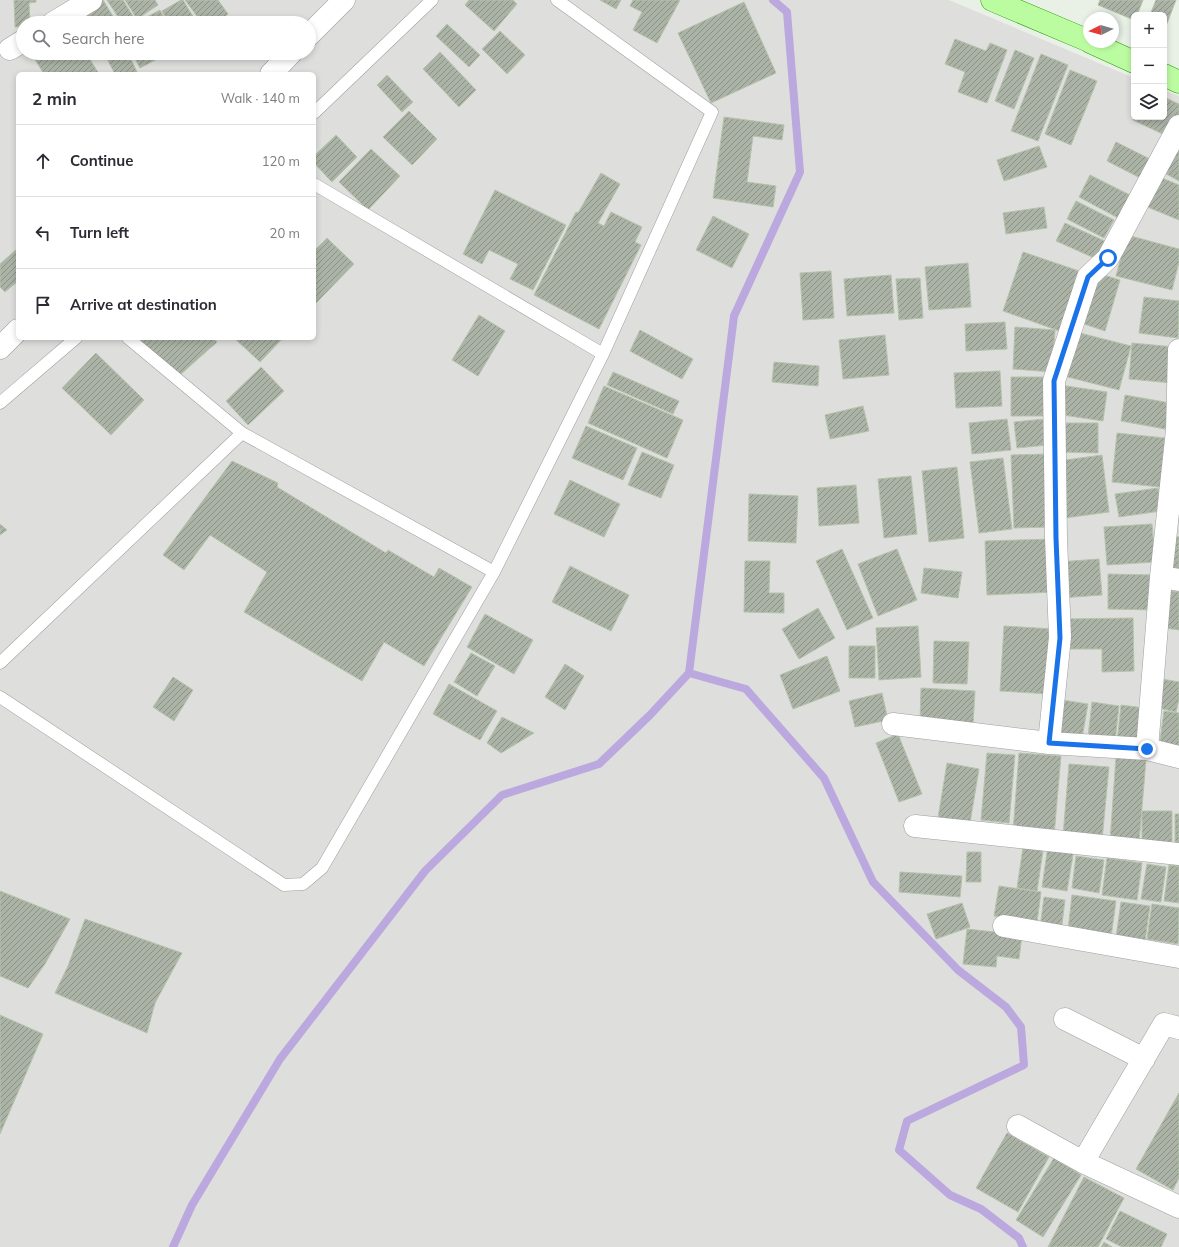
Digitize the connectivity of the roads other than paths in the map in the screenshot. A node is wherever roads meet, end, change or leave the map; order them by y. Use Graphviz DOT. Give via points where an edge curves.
graph roads {
  1 [pos="91,0"];
  2 [pos="432,0"];
  3 [pos="557,0"];
  4 [pos="992,0"];
  5 [pos="337,2"];
  6 [pos="65,16"];
  7 [pos="316,27"];
  8 [pos="1083,39"];
  9 [pos="1103,48"];
  10 [pos="285,60"];
  11 [pos="1131,61"];
  12 [pos="273,72"];
  13 [pos="1167,76"];
  14 [pos="1179,82"];
  15 [pos="316,111"];
  16 [pos="1179,126"];
  17 [pos="316,185"];
  18 [pos="16,332"];
  19 [pos="74,340"];
  20 [pos="130,340"];
  21 [pos="0,348"];
  22 [pos="1179,350"];
  23 [pos="603,354"];
  24 [pos="0,403"];
  25 [pos="1178,430"];
  26 [pos="242,433"];
  27 [pos="494,572"];
  28 [pos="1170,578"];
  29 [pos="0,662"];
  30 [pos="0,697"];
  31 [pos="893,724"];
  32 [pos="1049,743"];
  33 [pos="1147,749"];
  34 [pos="1179,757"];
  35 [pos="916,826"];
  36 [pos="1179,854"];
  37 [pos="1004,926"];
  38 [pos="1179,957"];
  39 [pos="1065,1019"];
  40 [pos="1179,1028"];
  41 [pos="1144,1059"];
  42 [pos="1018,1126"];
  43 [pos="1083,1162"];
  44 [pos="1177,1201"];
  1 -- 6 [label="street"];
  2 -- 15 [label="lane"];
  3 -- 23 [label="lane" via="712,112"];
  4 -- 8 [label="main road"];
  5 -- 7 [label="street"];
  9 -- 11 [label="main road"];
  10 -- 12 [label="street"];
  13 -- 14 [label="main road"];
  16 -- 32 [label="street" via="1108,258 1088,277 1054,381 1060,638"];
  17 -- 23 [label="lane"];
  18 -- 21 [label="street"];
  19 -- 24 [label="lane"];
  20 -- 26 [label="lane"];
  22 -- 25 [label="street"];
  23 -- 27 [label="lane"];
  25 -- 28 [label="street"];
  26 -- 27 [label="lane"];
  26 -- 29 [label="lane"];
  27 -- 30 [label="lane" via="322,868 303,884 284,885"];
  28 -- 33 [label="street"];
  31 -- 32 [label="street"];
  32 -- 33 [label="street"];
  33 -- 34 [label="street"];
  35 -- 36 [label="street"];
  37 -- 38 [label="street"];
  39 -- 41 [label="street"];
  40 -- 41 [label="street" via="1164,1024"];
  41 -- 43 [label="street"];
  42 -- 43 [label="street"];
  43 -- 44 [label="street"];
}
